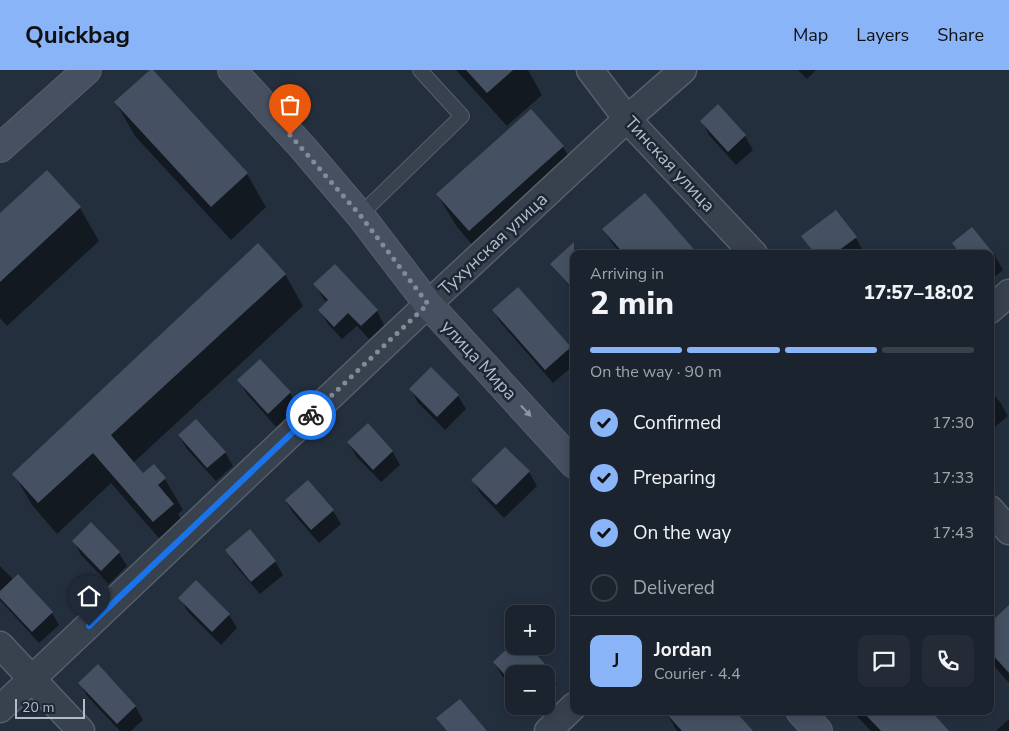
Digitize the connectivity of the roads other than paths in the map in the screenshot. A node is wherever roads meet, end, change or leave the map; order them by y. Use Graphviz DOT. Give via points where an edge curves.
graph roads {
  1 [pos="86,70"];
  2 [pos="420,70"];
  3 [pos="590,70"];
  4 [pos="683,70"];
  5 [pos="239,72"];
  6 [pos="627,119"];
  7 [pos="0,148"];
  8 [pos="360,215"];
  9 [pos="750,250"];
  10 [pos="1009,293"];
  11 [pos="428,304"];
  12 [pos="994,306"];
  13 [pos="570,460"];
  14 [pos="994,513"];
  15 [pos="1009,530"];
  16 [pos="0,645"];
  17 [pos="32,680"];
  18 [pos="0,709"];
  19 [pos="570,710"];
  20 [pos="804,715"];
  21 [pos="81,731"];
  22 [pos="548,731"];
  23 [pos="818,731"];
  1 -- 7 [label="main road"];
  2 -- 8 [label="lane" via="462,116"];
  3 -- 6 [label="street, Тинская улица"];
  4 -- 6 [label="street, Тухунская улица"];
  5 -- 8 [label="main road, улица Мира"];
  6 -- 9 [label="street, Тинская улица"];
  6 -- 11 [label="street, Тухунская улица"];
  8 -- 11 [label="main road, улица Мира"];
  10 -- 12 [label="street"];
  11 -- 13 [label="main road, улица Мира, one-way"];
  11 -- 17 [label="street, Тухунская улица"];
  14 -- 15 [label="street"];
  16 -- 17 [label="street"];
  17 -- 18 [label="street, Тухунская улица"];
  17 -- 21 [label="street"];
  19 -- 22 [label="street"];
  20 -- 23 [label="main road"];
}
